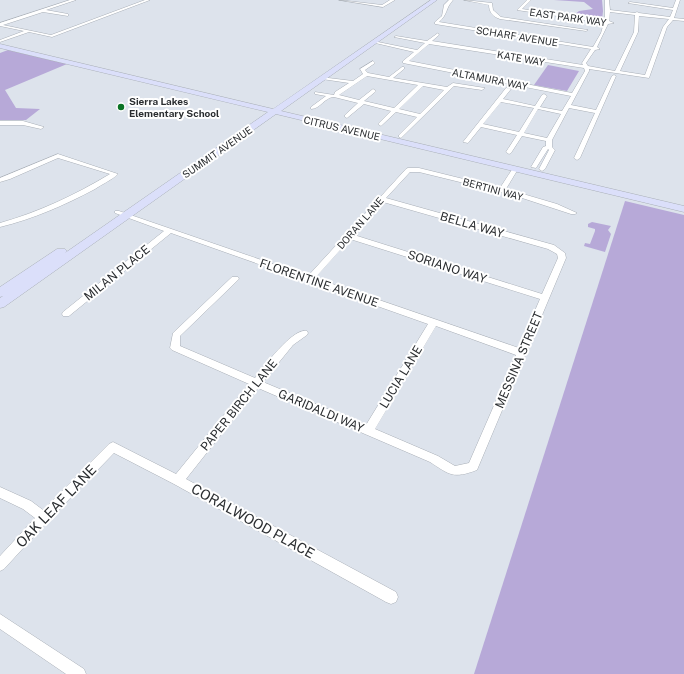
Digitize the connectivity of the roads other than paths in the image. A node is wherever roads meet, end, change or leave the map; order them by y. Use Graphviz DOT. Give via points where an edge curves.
graph roads {
  1 [pos="74,0"];
  2 [pos="96,0"];
  3 [pos="148,0"];
  4 [pos="341,0"];
  5 [pos="393,0"];
  6 [pos="427,0"];
  7 [pos="434,0"];
  8 [pos="451,0"];
  9 [pos="466,0"];
  10 [pos="530,0"];
  11 [pos="534,0"];
  12 [pos="607,0"];
  13 [pos="611,0"];
  14 [pos="678,0"];
  15 [pos="105,2"];
  16 [pos="630,3"];
  17 [pos="674,9"];
  18 [pos="43,10"];
  19 [pos="523,11"];
  20 [pos="611,11"];
  21 [pos="637,14"];
  22 [pos="67,15"];
  23 [pos="564,17"];
  24 [pos="672,18"];
  25 [pos="684,20"];
  26 [pos="610,23"];
  27 [pos="0,25"];
  28 [pos="557,26"];
  29 [pos="586,30"];
  30 [pos="29,31"];
  31 [pos="438,34"];
  32 [pos="396,37"];
  33 [pos="0,41"];
  34 [pos="373,42"];
  35 [pos="428,42"];
  36 [pos="0,46"];
  37 [pos="596,49"];
  38 [pos="417,51"];
  39 [pos="373,62"];
  40 [pos="586,67"];
  41 [pos="402,68"];
  42 [pos="366,74"];
  43 [pos="616,74"];
  44 [pos="324,77"];
  45 [pos="390,78"];
  46 [pos="352,82"];
  47 [pos="422,84"];
  48 [pos="482,88"];
  49 [pos="447,89"];
  50 [pos="508,89"];
  51 [pos="373,91"];
  52 [pos="317,93"];
  53 [pos="573,95"];
  54 [pos="329,96"];
  55 [pos="336,96"];
  56 [pos="544,96"];
  57 [pos="499,100"];
  58 [pos="361,102"];
  59 [pos="568,106"];
  60 [pos="537,107"];
  61 [pos="314,108"];
  62 [pos="273,109"];
  63 [pos="395,110"];
  64 [pos="598,112"];
  65 [pos="564,113"];
  66 [pos="347,116"];
  67 [pos="420,116"];
  68 [pos="0,123"];
  69 [pos="381,124"];
  70 [pos="479,125"];
  71 [pos="41,127"];
  72 [pos="520,134"];
  73 [pos="401,136"];
  74 [pos="549,140"];
  75 [pos="466,142"];
  76 [pos="509,152"];
  77 [pos="577,158"];
  78 [pos="538,168"];
  79 [pos="413,169"];
  80 [pos="515,169"];
  81 [pos="0,180"];
  82 [pos="502,191"];
  83 [pos="381,199"];
  84 [pos="684,202"];
  85 [pos="684,209"];
  86 [pos="573,213"];
  87 [pos="122,214"];
  88 [pos="0,225"];
  89 [pos="169,231"];
  90 [pos="349,236"];
  91 [pos="561,253"];
  92 [pos="235,279"];
  93 [pos="310,280"];
  94 [pos="0,292"];
  95 [pos="544,298"];
  96 [pos="0,304"];
  97 [pos="66,314"];
  98 [pos="433,323"];
  99 [pos="304,334"];
  100 [pos="522,353"];
  101 [pos="256,383"];
  102 [pos="368,431"];
  103 [pos="113,447"];
  104 [pos="474,467"];
  105 [pos="178,480"];
  106 [pos="0,492"];
  107 [pos="44,517"];
  108 [pos="0,565"];
  109 [pos="391,597"];
  110 [pos="0,621"];
  111 [pos="79,674"];
  1 -- 18 [label="street"];
  2 -- 15 [label="street"];
  3 -- 30 [label="street" via="51,36"];
  4 -- 5 [label="street" via="383,6"];
  6 -- 62 [label="main road, SUMMIT AVENUE"];
  7 -- 34 [label="main road, SUMMIT AVENUE"];
  8 -- 37 [label="street, SCHARF AVENUE" via="446,5 446,14 436,23"];
  9 -- 28 [label="street" via="491,4 491,10 497,17"];
  10 -- 11 [label="street"];
  10 -- 19 [label="street" via="519,8"];
  11 -- 19 [label="street"];
  12 -- 20 [label="street"];
  13 -- 20 [label="street"];
  14 -- 17 [label="street"];
  16 -- 17 [label="street"];
  17 -- 24 [label="street"];
  18 -- 22 [label="street"];
  18 -- 27 [label="street"];
  19 -- 23 [label="street, EAST PARK WAY"];
  20 -- 21 [label="street"];
  20 -- 26 [label="street"];
  21 -- 24 [label="street"];
  21 -- 43 [label="street" via="636,32"];
  23 -- 26 [label="street, EAST PARK WAY"];
  23 -- 28 [label="street"];
  24 -- 25 [label="street"];
  24 -- 43 [label="street, KATE WAY" via="665,27 647,78"];
  26 -- 37 [label="street"];
  27 -- 30 [label="street"];
  28 -- 29 [label="street"];
  30 -- 33 [label="street"];
  31 -- 35 [label="street"];
  32 -- 35 [label="street, KATE WAY"];
  33 -- 62 [label="main road, CITRUS AVENUE"];
  34 -- 38 [label="street"];
  34 -- 44 [label="main road, SUMMIT AVENUE"];
  35 -- 38 [label="street"];
  35 -- 40 [label="street, KATE WAY"];
  36 -- 62 [label="main road, CITRUS AVENUE"];
  37 -- 40 [label="street" via="591,65"];
  38 -- 53 [label="street, ALTAMURA WAY" via="406,60 406,63"];
  39 -- 42 [label="street" via="362,70"];
  40 -- 43 [label="street, KATE WAY"];
  40 -- 53 [label="street" via="587,71"];
  41 -- 45 [label="street"];
  42 -- 45 [label="street"];
  42 -- 46 [label="street"];
  43 -- 64 [label="street"];
  44 -- 46 [label="street"];
  44 -- 62 [label="main road, SUMMIT AVENUE"];
  45 -- 47 [label="street"];
  46 -- 55 [label="street"];
  47 -- 49 [label="street"];
  47 -- 63 [label="street"];
  48 -- 49 [label="street" via="453,84"];
  49 -- 67 [label="street"];
  50 -- 57 [label="street"];
  51 -- 58 [label="street"];
  52 -- 54 [label="street"];
  53 -- 59 [label="street"];
  54 -- 55 [label="street"];
  54 -- 61 [label="street"];
  55 -- 58 [label="street"];
  56 -- 60 [label="street"];
  57 -- 60 [label="street"];
  57 -- 70 [label="street"];
  58 -- 63 [label="street"];
  58 -- 66 [label="street"];
  59 -- 64 [label="street"];
  59 -- 65 [label="street"];
  60 -- 65 [label="street"];
  60 -- 72 [label="street"];
  62 -- 73 [label="main road, CITRUS AVENUE"];
  62 -- 80 [label="main road, CITRUS AVENUE"];
  62 -- 87 [label="main road, SUMMIT AVENUE"];
  63 -- 67 [label="street"];
  63 -- 69 [label="street"];
  64 -- 77 [label="street"];
  65 -- 74 [label="street"];
  67 -- 73 [label="street"];
  68 -- 71 [label="street" via="24,123"];
  70 -- 72 [label="street"];
  70 -- 75 [label="street"];
  72 -- 74 [label="street"];
  72 -- 76 [label="street"];
  73 -- 78 [label="main road, CITRUS AVENUE"];
  74 -- 78 [label="street" via="549,147 552,150"];
  78 -- 84 [label="main road, CITRUS AVENUE"];
  79 -- 82 [label="street, BERTINI WAY"];
  79 -- 83 [label="street, DORAN LANE" via="403,174"];
  80 -- 82 [label="street"];
  80 -- 85 [label="main road, CITRUS AVENUE"];
  81 -- 88 [label="street" via="58,156 115,174 59,206"];
  82 -- 86 [label="street, BERTINI WAY" via="551,204"];
  83 -- 90 [label="street, DORAN LANE"];
  83 -- 91 [label="street, BELLA WAY" via="551,247"];
  87 -- 89 [label="street, FLORENTINE AVENUE"];
  87 -- 94 [label="main road, SUMMIT AVENUE"];
  87 -- 96 [label="main road, SUMMIT AVENUE"];
  89 -- 93 [label="street, FLORENTINE AVENUE"];
  89 -- 97 [label="street, MILAN PLACE"];
  90 -- 93 [label="street, DORAN LANE"];
  90 -- 95 [label="street, SORIANO WAY"];
  91 -- 95 [label="street, MESSINA STREET" via="562,258"];
  92 -- 101 [label="street, GARIDALDI WAY" via="176,335 175,348"];
  93 -- 98 [label="street, FLORENTINE AVENUE"];
  95 -- 100 [label="street, MESSINA STREET"];
  98 -- 100 [label="street, FLORENTINE AVENUE"];
  98 -- 102 [label="street, LUCIA LANE"];
  99 -- 101 [label="street, PAPER BIRCH LANE" via="290,343"];
  100 -- 104 [label="street, MESSINA STREET"];
  101 -- 102 [label="street, GARIDALDI WAY"];
  101 -- 105 [label="street, PAPER BIRCH LANE"];
  102 -- 104 [label="street, GARIDALDI WAY" via="434,459 454,471"];
  103 -- 105 [label="street, CORALWOOD PLACE"];
  103 -- 107 [label="street, OAK LEAF LANE"];
  105 -- 109 [label="street, CORALWOOD PLACE"];
  106 -- 107 [label="street"];
  107 -- 108 [label="street, OAK LEAF LANE"];
  110 -- 111 [label="street"];
}
